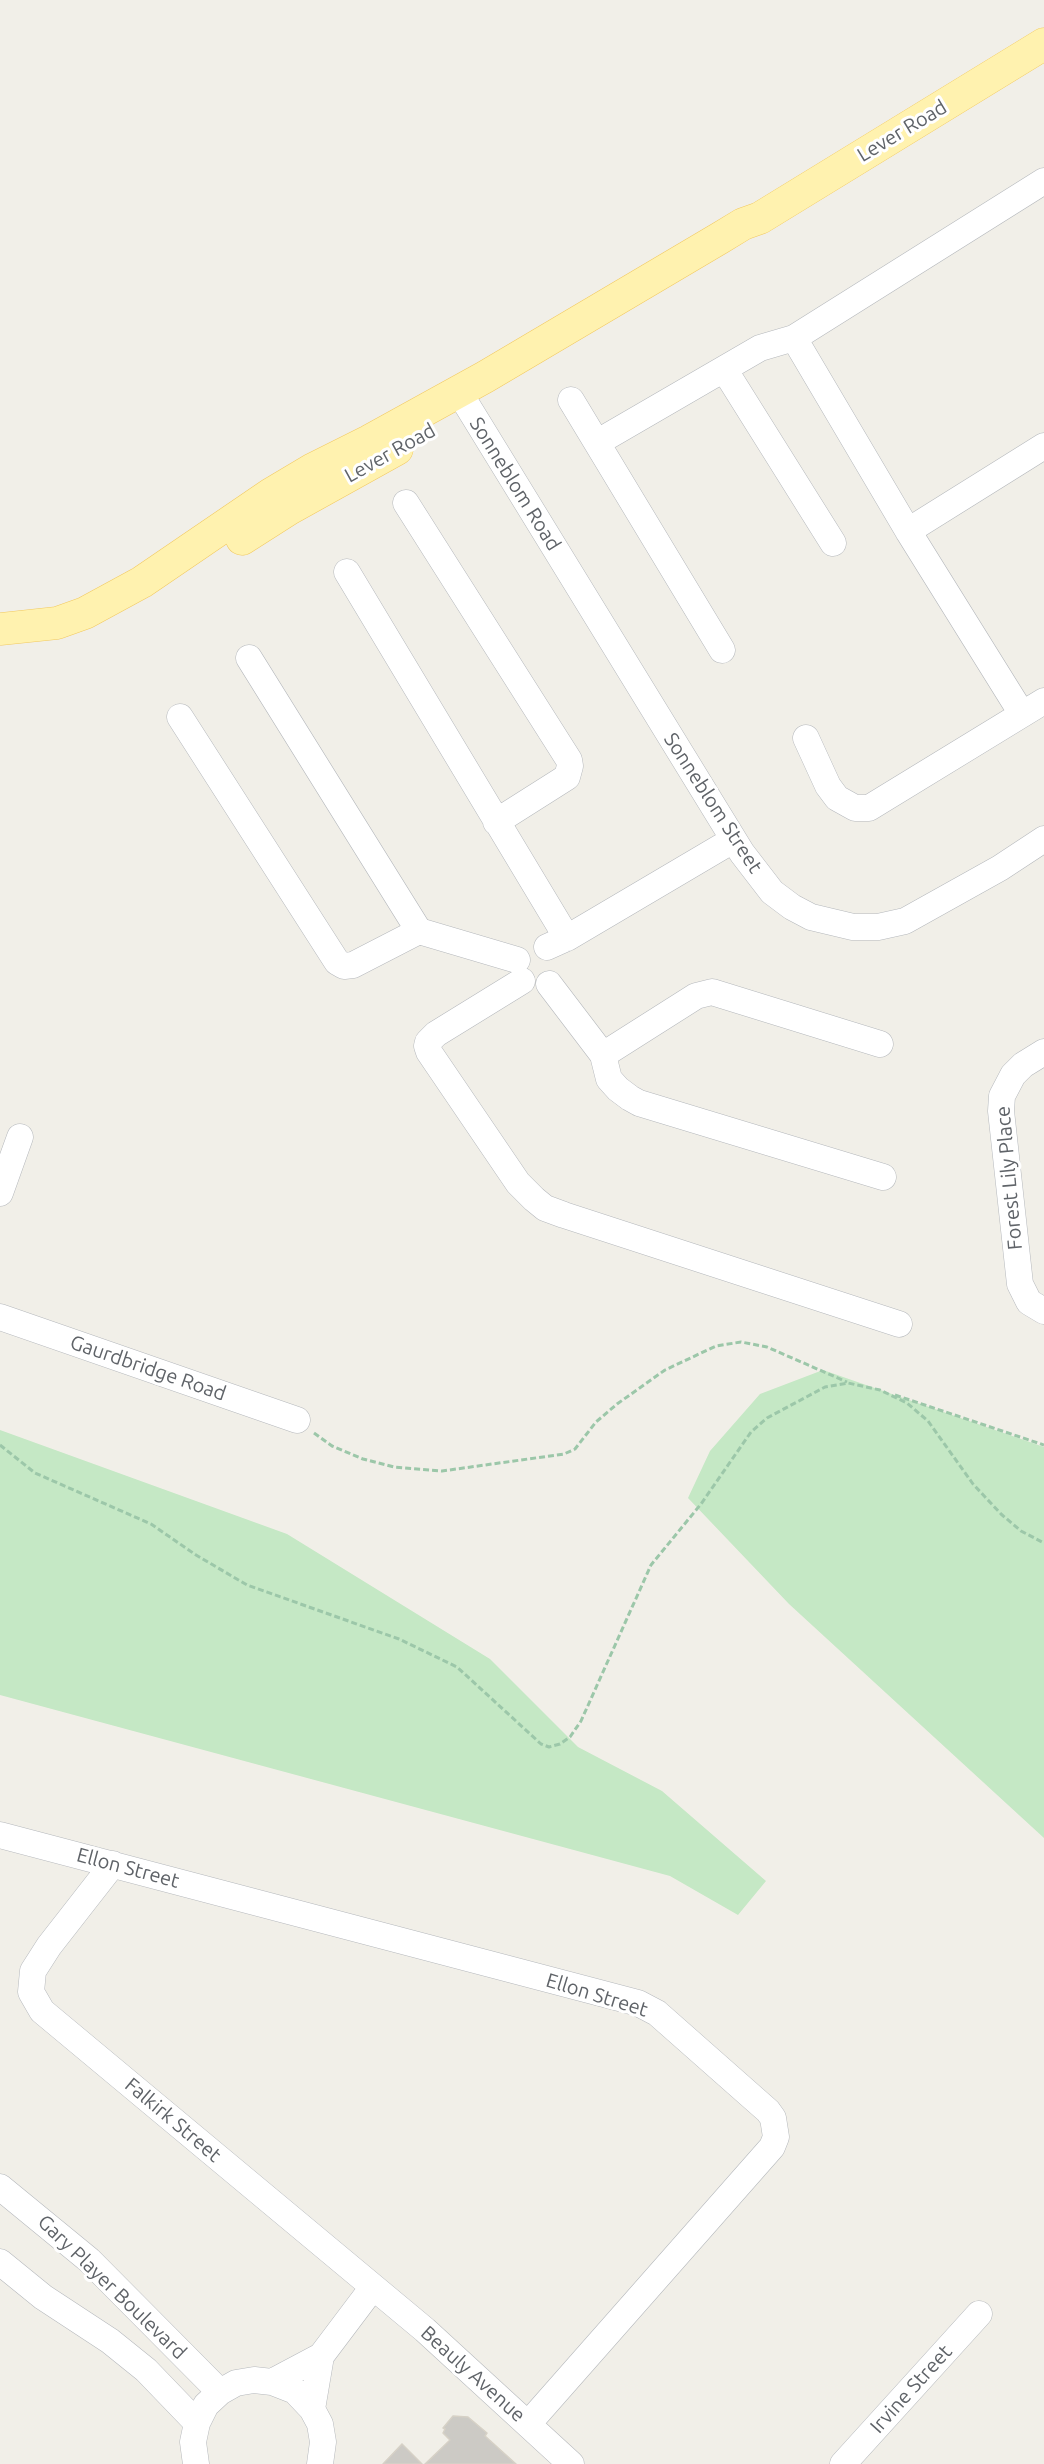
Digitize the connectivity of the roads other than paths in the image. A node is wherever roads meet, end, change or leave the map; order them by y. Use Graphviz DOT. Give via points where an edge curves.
graph roads {
  1 [pos="1044,44"];
  2 [pos="1044,181"];
  3 [pos="794,338"];
  4 [pos="724,369"];
  5 [pos="464,400"];
  6 [pos="571,400"];
  7 [pos="598,442"];
  8 [pos="1044,446"];
  9 [pos="406,503"];
  10 [pos="908,531"];
  11 [pos="833,543"];
  12 [pos="346,572"];
  13 [pos="572,577"];
  14 [pos="0,629"];
  15 [pos="0,642"];
  16 [pos="722,650"];
  17 [pos="249,658"];
  18 [pos="1044,701"];
  19 [pos="1022,714"];
  20 [pos="180,717"];
  21 [pos="806,738"];
  22 [pos="496,822"];
  23 [pos="1044,839"];
  24 [pos="737,846"];
  25 [pos="419,931"];
  26 [pos="557,948"];
  27 [pos="519,971"];
  28 [pos="549,984"];
  29 [pos="880,1044"];
  30 [pos="1044,1052"];
  31 [pos="603,1055"];
  32 [pos="20,1137"];
  33 [pos="883,1177"];
  34 [pos="0,1193"];
  35 [pos="1044,1311"];
  36 [pos="0,1317"];
  37 [pos="898,1324"];
  38 [pos="297,1420"];
  39 [pos="0,1835"];
  40 [pos="113,1864"];
  41 [pos="0,2187"];
  42 [pos="0,2262"];
  43 [pos="373,2287"];
  44 [pos="979,2314"];
  45 [pos="321,2356"];
  46 [pos="272,2382"];
  47 [pos="220,2392"];
  48 [pos="312,2409"];
  49 [pos="197,2422"];
  50 [pos="528,2424"];
  51 [pos="196,2464"];
  52 [pos="320,2464"];
  53 [pos="571,2464"];
  54 [pos="843,2464"];
  1 -- 5 [label="main road, Lever Road" via="760,218 727,246 640,304"];
  2 -- 3 [label="street"];
  3 -- 4 [label="street" via="760,348"];
  3 -- 10 [label="street"];
  4 -- 7 [label="street"];
  4 -- 11 [label="street"];
  5 -- 13 [label="street, Sonneblom Road"];
  5 -- 14 [label="main road, Lever Road" via="313,469 142,582 94,608 57,623"];
  5 -- 15 [label="main road, Lever Road" via="157,593 88,627 61,635"];
  6 -- 7 [label="street"];
  7 -- 16 [label="street"];
  8 -- 10 [label="street"];
  9 -- 22 [label="street" via="569,760 567,777"];
  10 -- 19 [label="street"];
  12 -- 22 [label="street"];
  13 -- 24 [label="street, Sonneblom Street"];
  17 -- 25 [label="street"];
  18 -- 19 [label="street"];
  19 -- 21 [label="street" via="869,808 855,808 837,798"];
  20 -- 25 [label="street" via="340,965 353,965"];
  22 -- 26 [label="street"];
  23 -- 24 [label="street, Sonneblom Street" via="924,912 878,927 831,923 792,907 772,892"];
  24 -- 26 [label="street"];
  25 -- 27 [label="street"];
  26 -- 27 [label="street" via="525,949"];
  26 -- 28 [label="street" via="558,972"];
  27 -- 28 [label="street" via="535,987"];
  27 -- 37 [label="street" via="436,1034 427,1046 518,1183 534,1199 564,1215"];
  28 -- 31 [label="street"];
  29 -- 31 [label="street" via="712,992 696,996"];
  30 -- 35 [label="street, Forest Lily Place" via="1013,1075 1002,1096 1001,1111 1020,1284 1029,1302"];
  31 -- 33 [label="street" via="609,1078 639,1103"];
  32 -- 34 [label="street"];
  36 -- 38 [label="street, Gaurdbridge Road"];
  39 -- 40 [label="street, Ellon Street"];
  40 -- 43 [label="street, Falkirk Street" via="33,1971 31,1992 35,2001 42,2011"];
  40 -- 50 [label="street, Ellon Street" via="638,2003 657,2013 768,2111 776,2137 772,2147"];
  41 -- 47 [label="street, Gary Player Boulevard" via="89,2260"];
  42 -- 49 [label="street, Gary Player Boulevard" via="146,2370"];
  43 -- 45 [label="street"];
  43 -- 50 [label="street, Beauly Avenue"];
  44 -- 54 [label="street, Irvine Street"];
  45 -- 46 [label="street"];
  45 -- 48 [label="street"];
  46 -- 47 [label="street" via="254,2380"];
  46 -- 48 [label="street" via="295,2391"];
  47 -- 49 [label="street" via="206,2405"];
  48 -- 52 [label="street" via="323,2442"];
  49 -- 51 [label="street" via="193,2442"];
  50 -- 53 [label="street, Beauly Avenue"];
}
